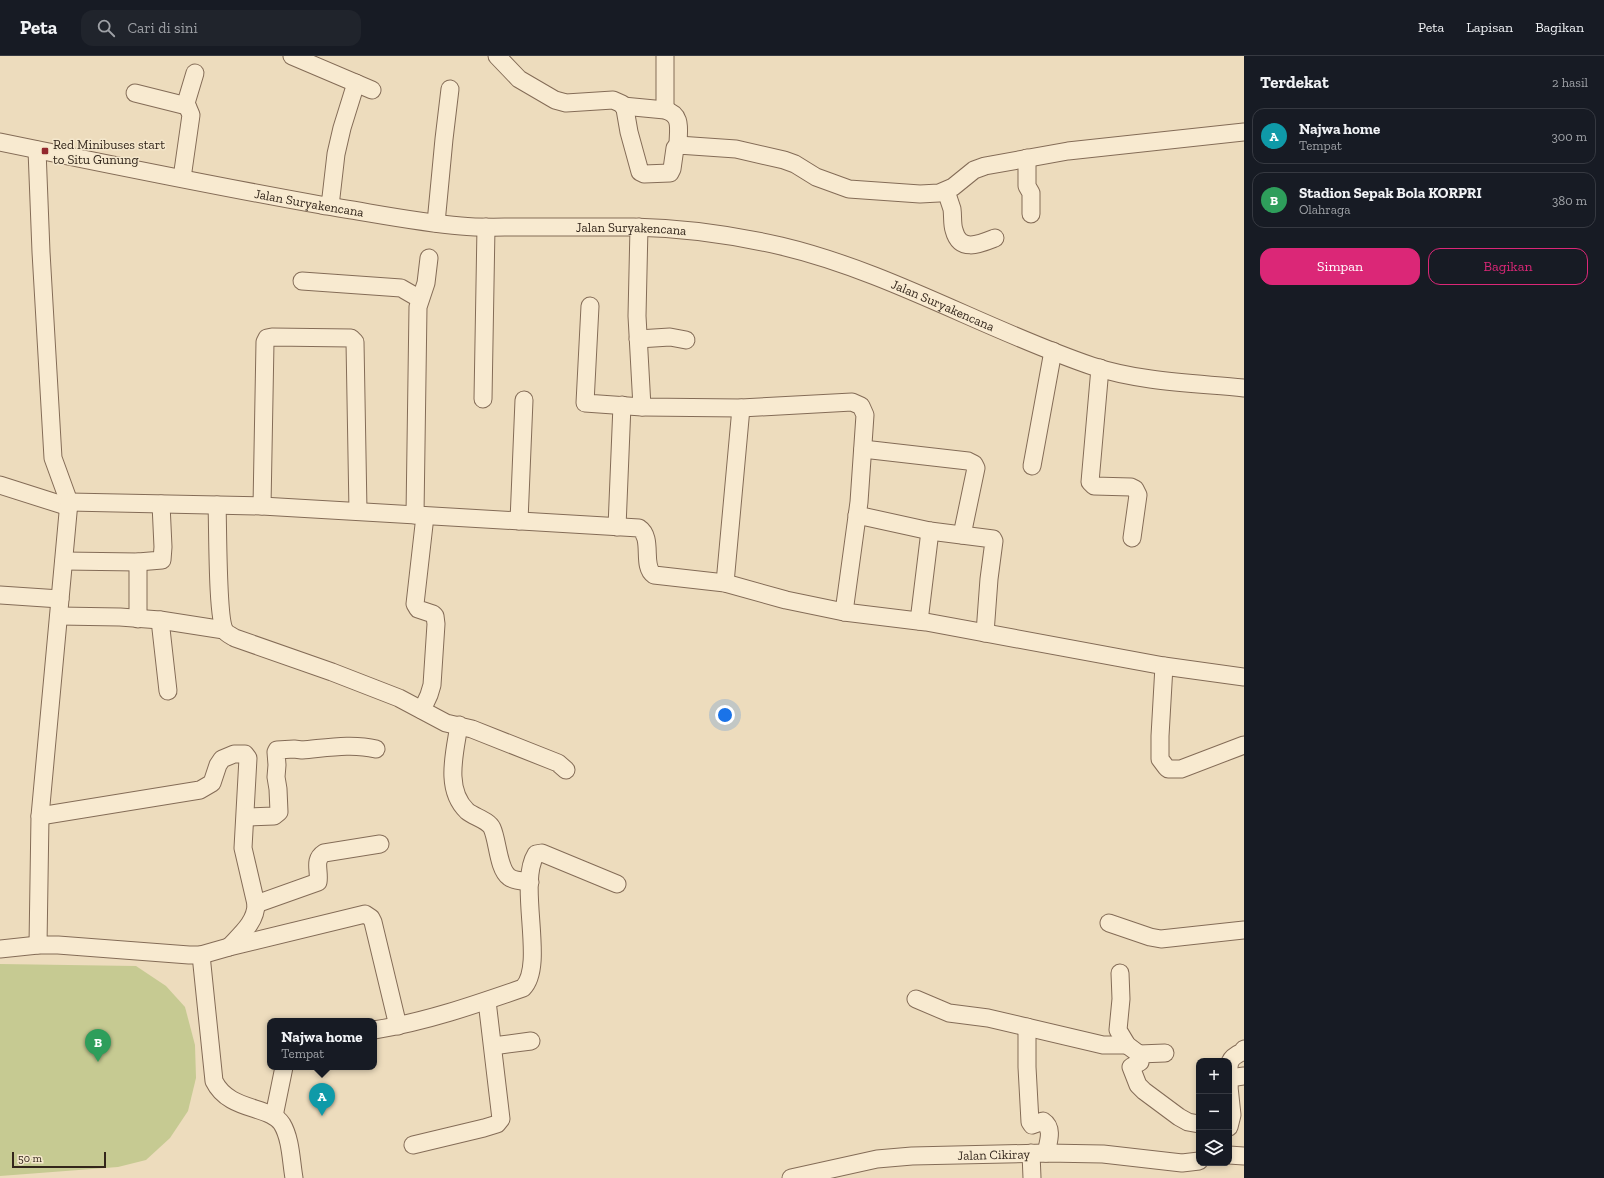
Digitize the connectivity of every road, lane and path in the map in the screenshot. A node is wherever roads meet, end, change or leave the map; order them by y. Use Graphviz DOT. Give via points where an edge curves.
graph roads {
  1 [pos="292,56"];
  2 [pos="497,56"];
  3 [pos="665,56"];
  4 [pos="195,74"];
  5 [pos="356,83"];
  6 [pos="450,89"];
  7 [pos="372,90"];
  8 [pos="135,93"];
  9 [pos="187,106"];
  10 [pos="623,106"];
  11 [pos="665,110"];
  12 [pos="1244,132"];
  13 [pos="0,142"];
  14 [pos="678,145"];
  15 [pos="37,150"];
  16 [pos="1027,158"];
  17 [pos="182,178"];
  18 [pos="946,191"];
  19 [pos="330,206"];
  20 [pos="1031,214"];
  21 [pos="436,223"];
  22 [pos="486,227"];
  23 [pos="639,227"];
  24 [pos="995,238"];
  25 [pos="429,258"];
  26 [pos="302,281"];
  27 [pos="420,299"];
  28 [pos="590,306"];
  29 [pos="638,338"];
  30 [pos="686,340"];
  31 [pos="1053,350"];
  32 [pos="1100,368"];
  33 [pos="1244,388"];
  34 [pos="483,399"];
  35 [pos="524,400"];
  36 [pos="622,406"];
  37 [pos="642,407"];
  38 [pos="741,408"];
  39 [pos="863,449"];
  40 [pos="1032,466"];
  41 [pos="0,485"];
  42 [pos="69,504"];
  43 [pos="160,504"];
  44 [pos="217,505"];
  45 [pos="262,506"];
  46 [pos="358,511"];
  47 [pos="420,515"];
  48 [pos="857,515"];
  49 [pos="519,521"];
  50 [pos="617,527"];
  51 [pos="930,531"];
  52 [pos="962,535"];
  53 [pos="1132,538"];
  54 [pos="64,561"];
  55 [pos="138,562"];
  56 [pos="725,583"];
  57 [pos="0,595"];
  58 [pos="60,599"];
  59 [pos="844,612"];
  60 [pos="59,616"];
  61 [pos="138,619"];
  62 [pos="160,620"];
  63 [pos="919,621"];
  64 [pos="224,630"];
  65 [pos="985,633"];
  66 [pos="1164,666"];
  67 [pos="1244,677"];
  68 [pos="168,691"];
  69 [pos="422,710"];
  70 [pos="459,725"];
  71 [pos="1244,745"];
  72 [pos="376,750"];
  73 [pos="566,770"];
  74 [pos="40,816"];
  75 [pos="246,818"];
  76 [pos="380,844"];
  77 [pos="530,882"];
  78 [pos="617,884"];
  79 [pos="256,904"];
  80 [pos="1109,923"];
  81 [pos="1244,930"];
  82 [pos="38,945"];
  83 [pos="230,947"];
  84 [pos="0,949"];
  85 [pos="201,955"];
  86 [pos="1120,974"];
  87 [pos="916,999"];
  88 [pos="487,1001"];
  89 [pos="398,1026"];
  90 [pos="1027,1027"];
  91 [pos="377,1030"];
  92 [pos="531,1041"];
  93 [pos="493,1046"];
  94 [pos="1244,1049"];
  95 [pos="1165,1053"];
  96 [pos="1134,1057"];
  97 [pos="1231,1058"];
  98 [pos="283,1070"];
  99 [pos="1244,1076"];
  100 [pos="1232,1078"];
  101 [pos="274,1116"];
  102 [pos="1196,1123"];
  103 [pos="1232,1129"];
  104 [pos="1244,1132"];
  105 [pos="412,1145"];
  106 [pos="1039,1153"];
  107 [pos="1232,1155"];
  108 [pos="1244,1156"];
  109 [pos="1196,1161"];
  110 [pos="294,1178"];
  111 [pos="791,1178"];
  112 [pos="1032,1178"];
  1 -- 5 [label="street"];
  2 -- 10 [label="street" via="520,79 555,100 566,103 617,101"];
  3 -- 11 [label="street"];
  4 -- 9 [label="street"];
  5 -- 7 [label="street"];
  5 -- 19 [label="street" via="336,154"];
  6 -- 21 [label="street"];
  8 -- 9 [label="street"];
  9 -- 17 [label="street" via="191,114"];
  10 -- 11 [label="street"];
  10 -- 14 [label="street" via="640,172 670,173 675,148"];
  11 -- 14 [label="street" via="676,116"];
  12 -- 16 [label="street" via="1068,150"];
  13 -- 15 [label="street, Jalan Suryakencana"];
  14 -- 18 [label="street" via="736,149 784,160 816,177 849,189 920,194"];
  15 -- 17 [label="street, Jalan Suryakencana"];
  15 -- 42 [label="street" via="53,458"];
  16 -- 18 [label="street" via="974,170"];
  16 -- 20 [label="street"];
  17 -- 19 [label="street, Jalan Suryakencana"];
  18 -- 24 [label="street" via="952,208 954,230 960,241 967,246 973,246"];
  19 -- 21 [label="street, Jalan Suryakencana"];
  21 -- 22 [label="street, Jalan Suryakencana"];
  22 -- 23 [label="street, Jalan Suryakencana"];
  22 -- 34 [label="street"];
  23 -- 29 [label="street"];
  23 -- 31 [label="street, Jalan Suryakencana" via="723,235 781,247 850,266"];
  25 -- 27 [label="street" via="426,283"];
  26 -- 27 [label="street" via="401,288"];
  27 -- 47 [label="street"];
  28 -- 36 [label="street" via="585,403"];
  29 -- 30 [label="street" via="664,337"];
  29 -- 37 [label="street"];
  31 -- 32 [label="street, Jalan Suryakencana"];
  31 -- 40 [label="street"];
  32 -- 33 [label="street, Jalan Suryakencana" via="1165,381"];
  32 -- 53 [label="street" via="1090,482 1094,486 1135,489 1138,495"];
  35 -- 49 [label="street"];
  36 -- 37 [label="street"];
  36 -- 50 [label="street"];
  37 -- 38 [label="street"];
  38 -- 39 [label="street" via="857,403 865,415"];
  38 -- 56 [label="street"];
  39 -- 48 [label="street"];
  39 -- 52 [label="street" via="968,461 974,464 976,468"];
  41 -- 42 [label="street"];
  42 -- 43 [label="street"];
  42 -- 54 [label="street"];
  43 -- 44 [label="street"];
  43 -- 55 [label="street" via="162,560"];
  44 -- 45 [label="street"];
  44 -- 64 [label="street" via="220,613"];
  45 -- 46 [label="street"];
  45 -- 46 [label="street" via="265,342 272,337 351,338 355,342"];
  46 -- 47 [label="street"];
  47 -- 49 [label="street"];
  47 -- 69 [label="street" via="415,604 418,609 433,614 436,618 432,685"];
  48 -- 51 [label="street"];
  48 -- 59 [label="street"];
  49 -- 50 [label="street"];
  50 -- 56 [label="street" via="639,528 644,532 649,570 654,575"];
  51 -- 52 [label="street"];
  51 -- 63 [label="street"];
  52 -- 65 [label="street" via="988,537 994,542"];
  54 -- 55 [label="street"];
  54 -- 58 [label="street"];
  55 -- 61 [label="street"];
  56 -- 59 [label="street" via="786,600"];
  57 -- 58 [label="street"];
  58 -- 60 [label="street"];
  59 -- 63 [label="street"];
  60 -- 61 [label="street"];
  60 -- 74 [label="street"];
  61 -- 62 [label="street"];
  62 -- 64 [label="street"];
  62 -- 68 [label="street"];
  63 -- 65 [label="street"];
  64 -- 69 [label="street" via="235,638 332,672 399,698"];
  65 -- 66 [label="street"];
  66 -- 67 [label="street"];
  66 -- 71 [label="street" via="1160,759 1168,769 1181,769"];
  69 -- 70 [label="street" via="446,722"];
  70 -- 73 [label="street" via="558,763"];
  70 -- 77 [label="street" via="452,777 461,802 470,813 491,826 507,876"];
  72 -- 75 [label="street" via="366,746 352,746 277,750 279,812 274,816"];
  74 -- 75 [label="street" via="200,790 212,783 222,759 230,754 241,753 248,758"];
  74 -- 82 [label="street"];
  75 -- 79 [label="street" via="243,848"];
  76 -- 79 [label="street" via="324,853 317,860 318,882"];
  77 -- 78 [label="street" via="533,859 536,854 542,853"];
  77 -- 88 [label="street" via="530,977 523,988"];
  79 -- 83 [label="street" via="252,920"];
  80 -- 81 [label="street" via="1161,939"];
  82 -- 84 [label="street"];
  82 -- 85 [label="street"];
  83 -- 85 [label="street"];
  83 -- 89 [label="street" via="368,915 373,922"];
  85 -- 101 [label="street" via="216,1087 226,1097 246,1107"];
  86 -- 96 [label="street" via="1121,999 1117,1026"];
  87 -- 90 [label="street" via="949,1013"];
  88 -- 89 [label="street"];
  88 -- 93 [label="street"];
  89 -- 91 [label="street"];
  90 -- 96 [label="street" via="1103,1045"];
  90 -- 106 [label="street" via="1030,1122 1032,1125 1045,1122 1050,1130"];
  92 -- 93 [label="street"];
  93 -- 105 [label="street" via="502,1116 500,1122"];
  94 -- 97 [label="street"];
  95 -- 96 [label="street"];
  96 -- 102 [label="street" via="1131,1068 1138,1085 1179,1117"];
  98 -- 101 [label="street"];
  99 -- 100 [label="street"];
  101 -- 110 [label="street" via="285,1130"];
  103 -- 104 [label="street"];
  106 -- 109 [label="street, Jalan Cikiray" via="1104,1154 1182,1163"];
  106 -- 111 [label="street, Jalan Cikiray" via="877,1159"];
  106 -- 112 [label="street"];
  107 -- 108 [label="street"];
}
